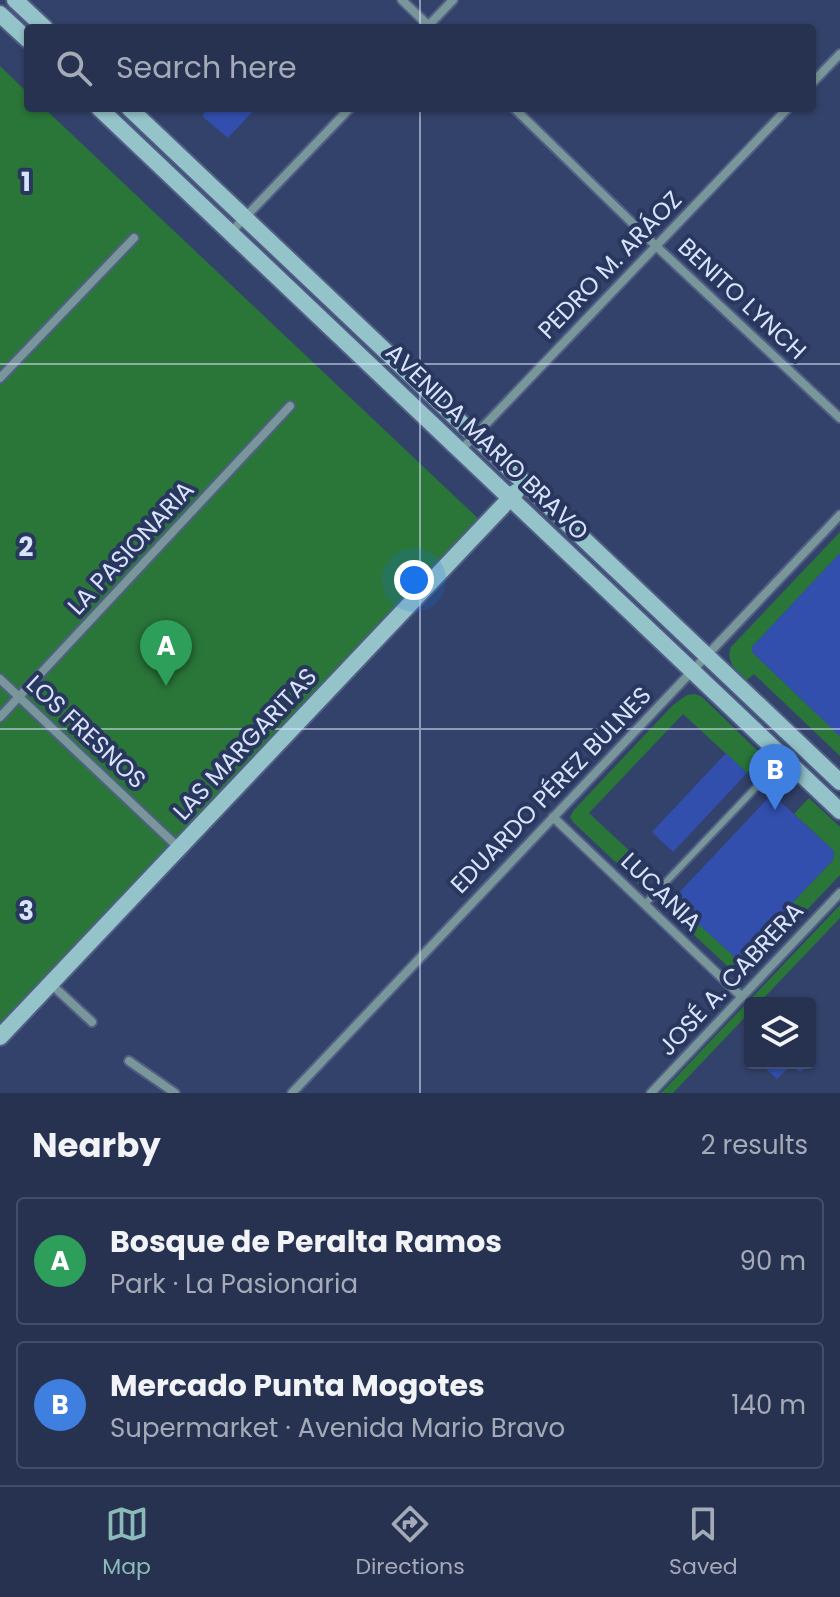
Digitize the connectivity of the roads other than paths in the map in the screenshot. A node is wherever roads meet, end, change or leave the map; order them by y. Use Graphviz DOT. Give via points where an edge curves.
graph roads {
  1 [pos="16,0"];
  2 [pos="402,0"];
  3 [pos="453,0"];
  4 [pos="1,14"];
  5 [pos="41,24"];
  6 [pos="426,24"];
  7 [pos="432,24"];
  8 [pos="24,36"];
  9 [pos="840,54"];
  10 [pos="816,79"];
  11 [pos="103,112"];
  12 [pos="133,112"];
  13 [pos="346,112"];
  14 [pos="518,112"];
  15 [pos="784,112"];
  16 [pos="245,218"];
  17 [pos="231,232"];
  18 [pos="134,238"];
  19 [pos="656,246"];
  20 [pos="0,378"];
  21 [pos="290,406"];
  22 [pos="840,418"];
  23 [pos="474,436"];
  24 [pos="461,450"];
  25 [pos="525,483"];
  26 [pos="511,498"];
  27 [pos="840,515"];
  28 [pos="707,656"];
  29 [pos="692,671"];
  30 [pos="0,679"];
  31 [pos="19,697"];
  32 [pos="0,717"];
  33 [pos="784,758"];
  34 [pos="840,782"];
  35 [pos="840,811"];
  36 [pos="553,817"];
  37 [pos="179,848"];
  38 [pos="840,893"];
  39 [pos="645,904"];
  40 [pos="51,984"];
  41 [pos="742,997"];
  42 [pos="92,1022"];
  43 [pos="0,1037"];
  44 [pos="129,1061"];
  45 [pos="175,1093"];
  46 [pos="292,1093"];
  47 [pos="651,1093"];
  1 -- 4 [label="street"];
  1 -- 5 [label="main road"];
  2 -- 6 [label="street"];
  3 -- 7 [label="street"];
  4 -- 8 [label="main road"];
  9 -- 10 [label="street"];
  11 -- 17 [label="main road, AVENIDA MARIO BRAVO"];
  12 -- 16 [label="main road, AVENIDA MARIO BRAVO"];
  13 -- 16 [label="street"];
  14 -- 19 [label="street, BENITO LYNCH"];
  15 -- 19 [label="street, PEDRO M. ARÁOZ"];
  16 -- 17 [label="street"];
  16 -- 23 [label="main road, AVENIDA MARIO BRAVO"];
  17 -- 24 [label="main road, AVENIDA MARIO BRAVO"];
  18 -- 20 [label="street"];
  19 -- 22 [label="street, BENITO LYNCH"];
  19 -- 23 [label="street, PEDRO M. ARÁOZ"];
  21 -- 31 [label="street, LA PASIONARIA"];
  23 -- 24 [label="street, PEDRO M. ARÁOZ"];
  23 -- 25 [label="main road, AVENIDA MARIO BRAVO"];
  24 -- 26 [label="main road, AVENIDA MARIO BRAVO"];
  25 -- 26 [label="main road, LAS MARGARITAS"];
  25 -- 28 [label="main road, AVENIDA MARIO BRAVO"];
  26 -- 29 [label="main road, AVENIDA MARIO BRAVO"];
  26 -- 37 [label="main road, LAS MARGARITAS"];
  27 -- 28 [label="street, EDUARDO PÉREZ BULNES"];
  28 -- 29 [label="street, EDUARDO PÉREZ BULNES"];
  28 -- 34 [label="main road, AVENIDA MARIO BRAVO"];
  29 -- 33 [label="main road, AVENIDA MARIO BRAVO"];
  29 -- 36 [label="street, EDUARDO PÉREZ BULNES"];
  30 -- 31 [label="street, LOS FRESNOS"];
  31 -- 32 [label="street, LA PASIONARIA"];
  31 -- 37 [label="street, LOS FRESNOS"];
  33 -- 35 [label="main road, AVENIDA MARIO BRAVO"];
  33 -- 39 [label="lane"];
  36 -- 39 [label="street, LUCANIA"];
  36 -- 46 [label="street, EDUARDO PÉREZ BULNES"];
  37 -- 40 [label="main road, LAS MARGARITAS"];
  38 -- 41 [label="street, JOSÉ A. CABRERA"];
  39 -- 41 [label="street, LUCANIA"];
  40 -- 42 [label="street"];
  40 -- 43 [label="main road, LAS MARGARITAS"];
  41 -- 47 [label="street, JOSÉ A. CABRERA"];
  44 -- 45 [label="street"];
}
